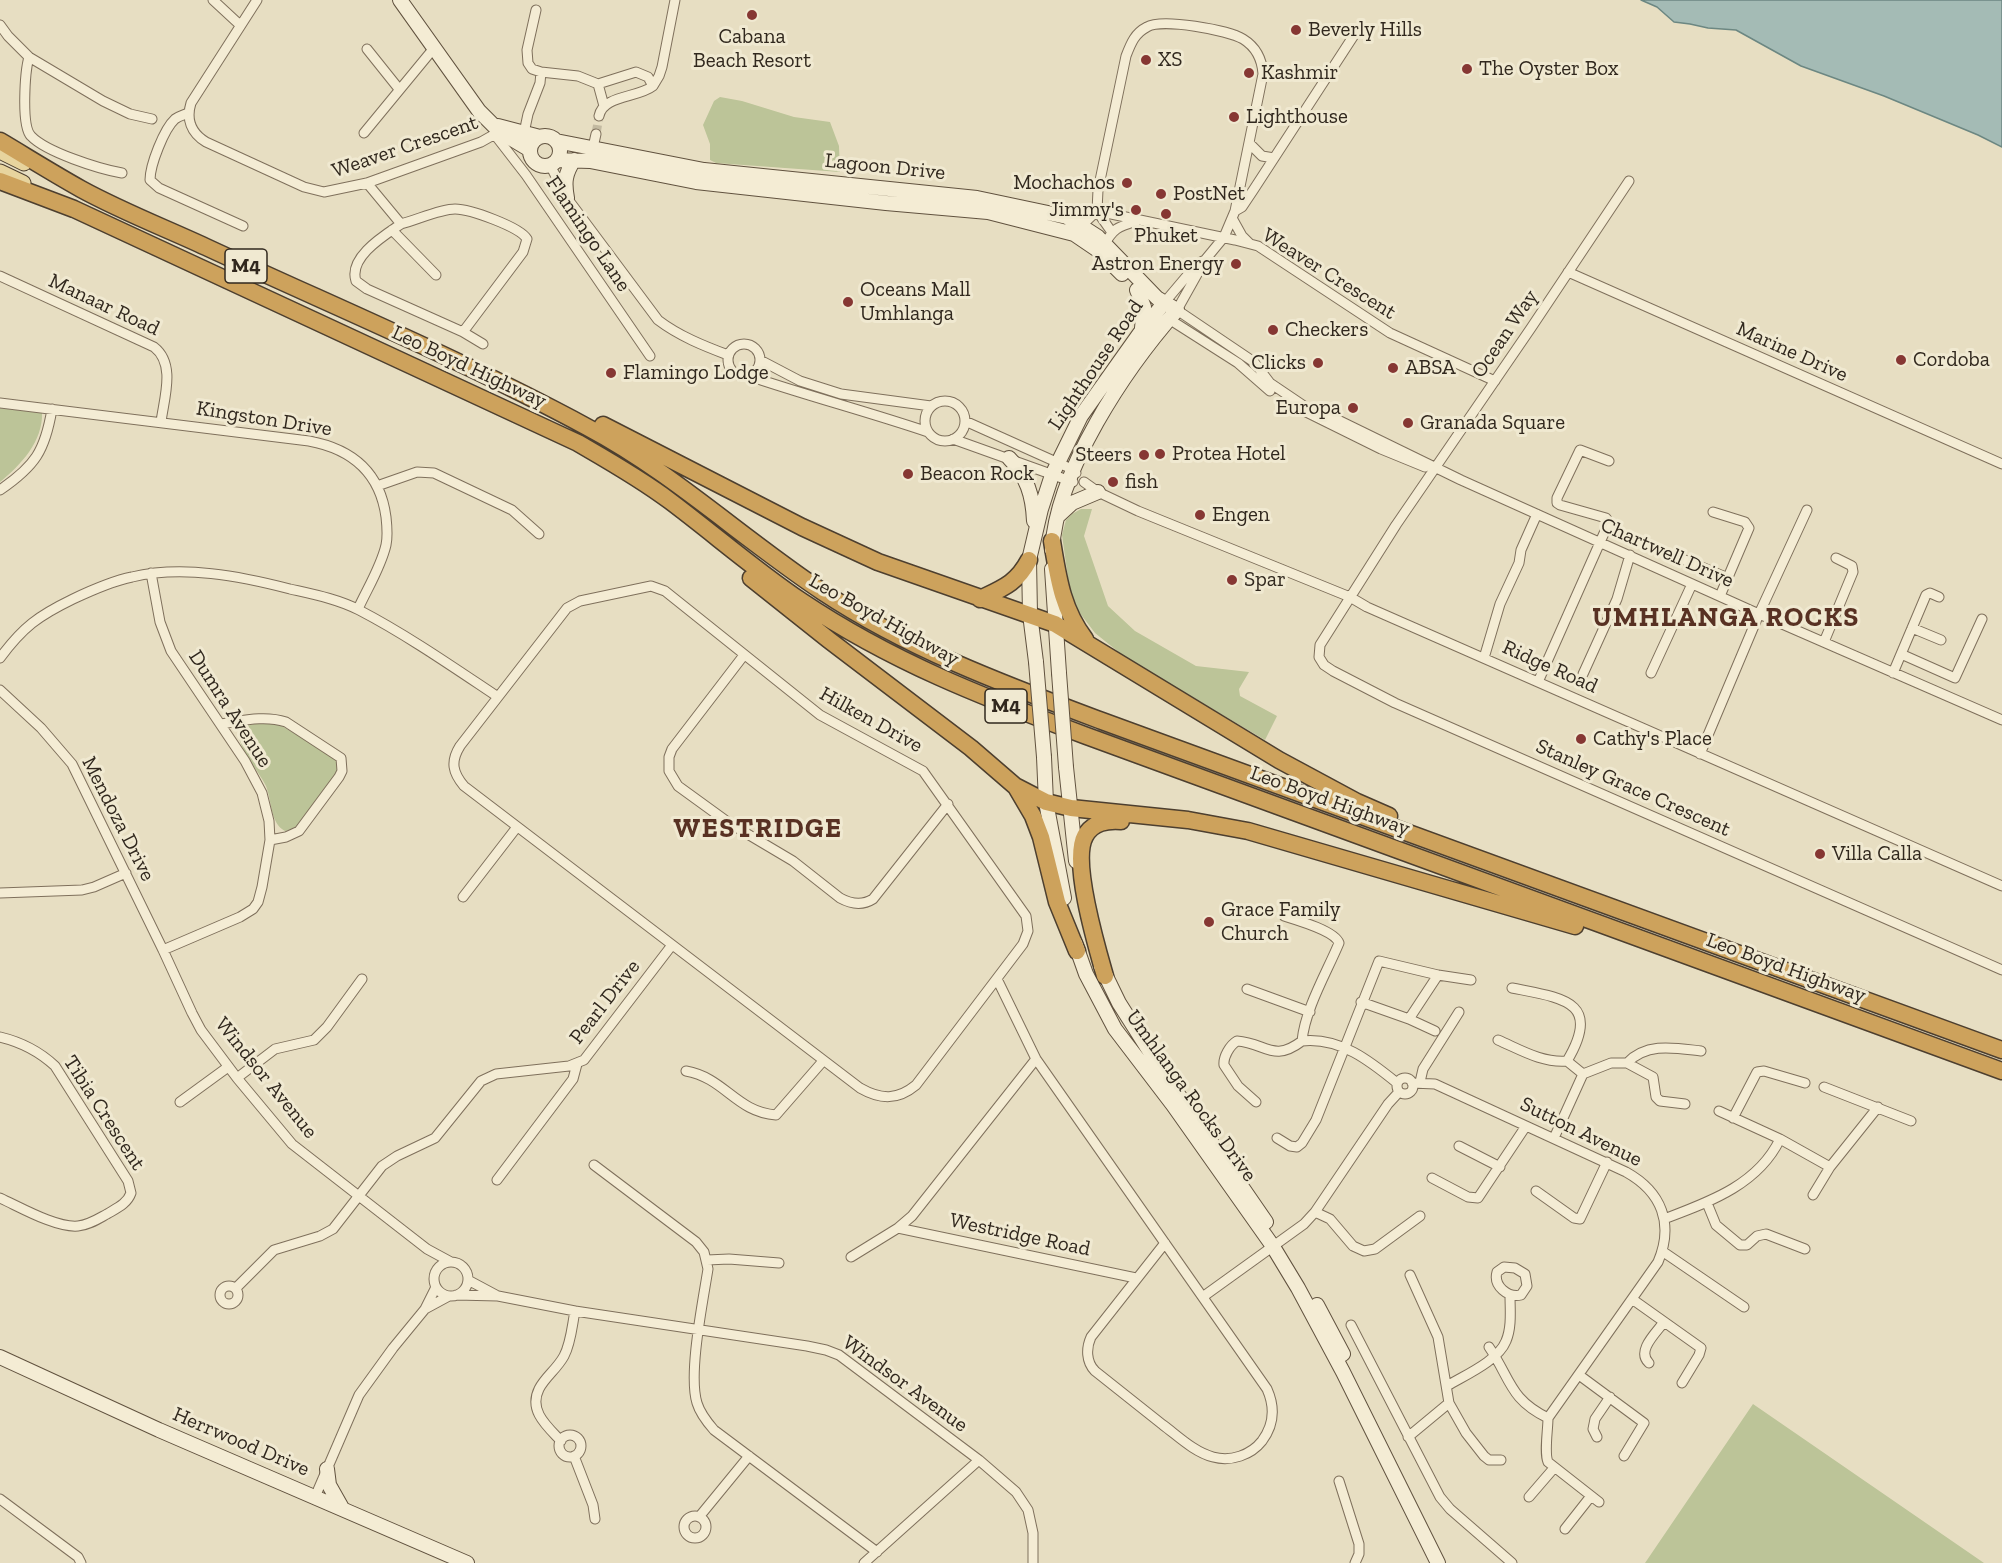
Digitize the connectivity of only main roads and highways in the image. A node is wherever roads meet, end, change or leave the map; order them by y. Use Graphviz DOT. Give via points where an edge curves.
graph roads {
  1 [pos="0,141"];
  2 [pos="0,151"];
  3 [pos="0,172"];
  4 [pos="0,181"];
  5 [pos="83,190"];
  6 [pos="74,209"];
  7 [pos="409,340"];
  8 [pos="523,416"];
  9 [pos="1052,541"];
  10 [pos="1029,560"];
  11 [pos="980,599"];
  12 [pos="1089,645"];
  13 [pos="1016,786"];
  14 [pos="1248,831"];
  15 [pos="1618,909"];
  16 [pos="1077,951"];
  17 [pos="1707,963"];
  18 [pos="1105,976"];
  19 [pos="2002,1050"];
  20 [pos="2002,1071"];
  1 -- 5 [label="highway"];
  2 -- 5 [label="main road, Leo Boyd Highway / M4"];
  3 -- 6 [label="main road, Leo Boyd Highway / M4"];
  4 -- 6 [label="highway"];
  5 -- 7 [label="highway, Leo Boyd Highway / M4"];
  6 -- 8 [label="highway, Leo Boyd Highway / M4"];
  7 -- 11 [label="highway" via="537,392 878,562"];
  7 -- 15 [label="highway, Leo Boyd Highway / M4" via="591,429 675,481 823,592 948,660 1102,721"];
  8 -- 13 [label="highway" via="657,501"];
  8 -- 17 [label="highway, Leo Boyd Highway / M4" via="625,470 755,568 843,628 945,681 1074,732"];
  9 -- 12 [label="highway" via="1065,605"];
  10 -- 11 [label="highway" via="1014,581"];
  11 -- 12 [label="highway" via="1055,624"];
  12 -- 15 [label="highway" via="1231,732 1357,802"];
  13 -- 14 [label="highway" via="1046,802 1071,808 1188,820"];
  13 -- 16 [label="highway" via="1041,837 1057,902"];
  14 -- 17 [label="highway"];
  14 -- 18 [label="highway" via="1112,820 1090,829 1082,844 1083,874 1089,920"];
  15 -- 19 [label="highway, Leo Boyd Highway / M4"];
  17 -- 20 [label="highway, Leo Boyd Highway / M4"];
}
